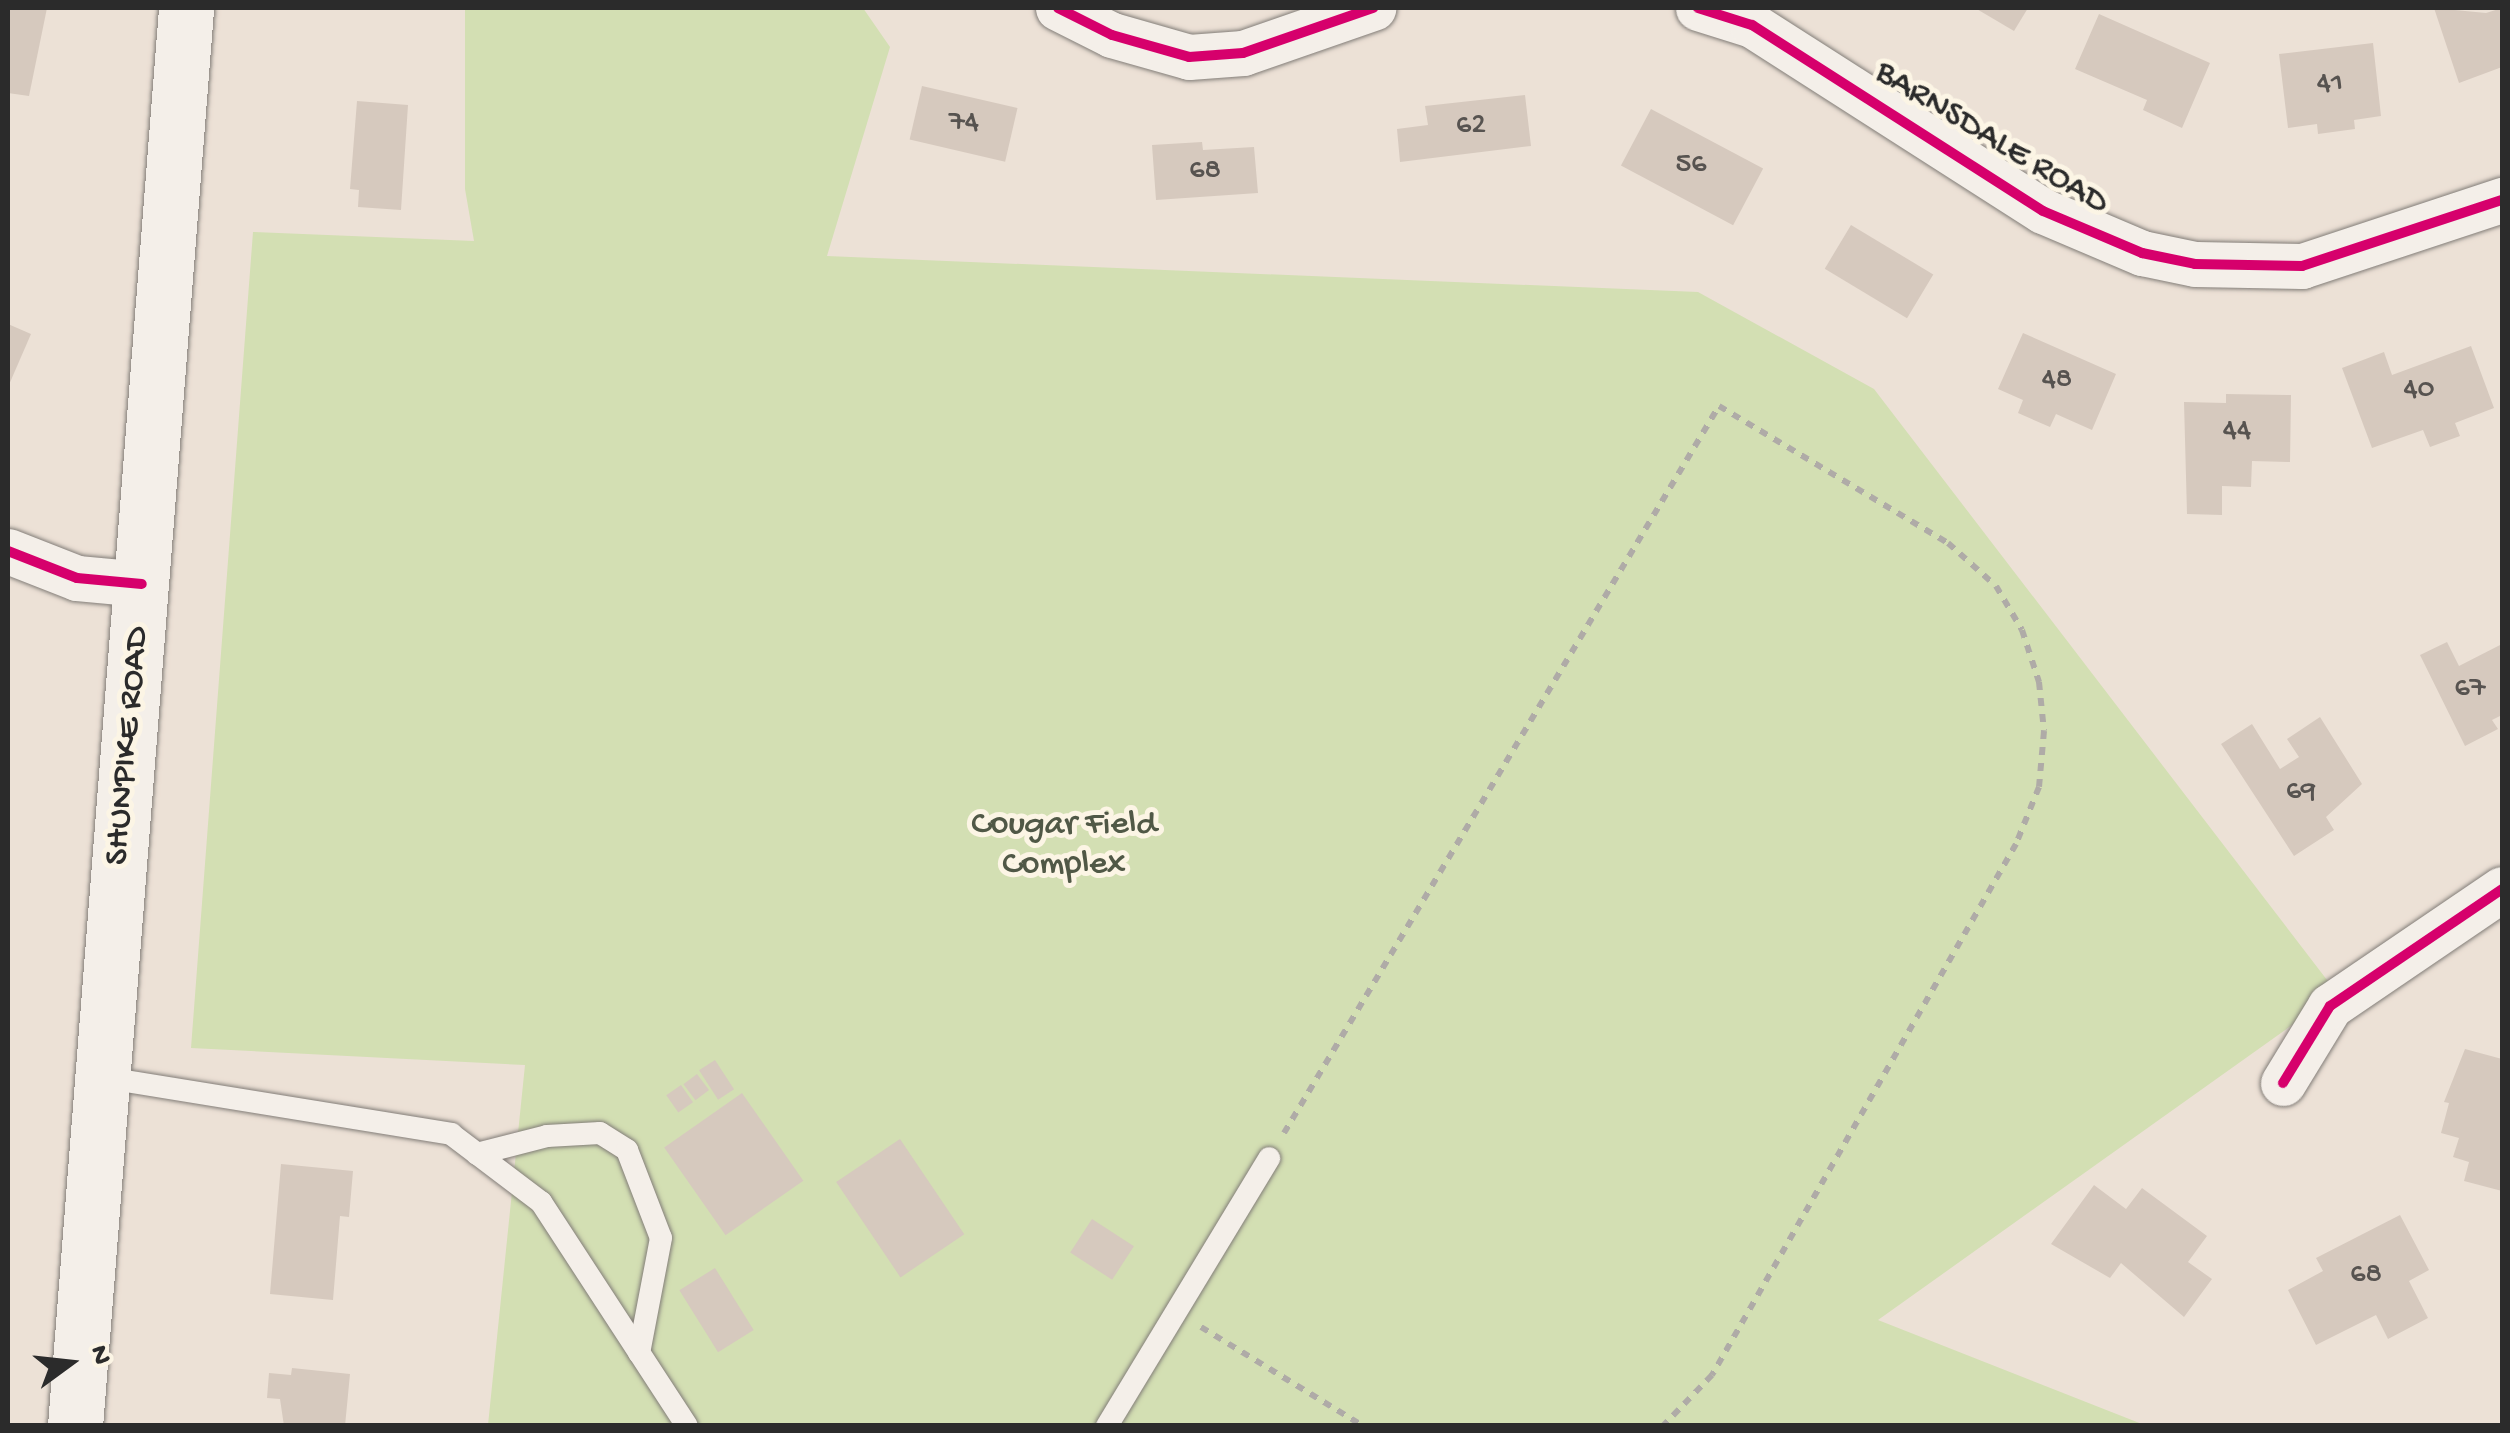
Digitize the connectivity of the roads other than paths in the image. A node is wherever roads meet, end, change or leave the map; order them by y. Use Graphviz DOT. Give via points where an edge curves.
graph roads {
  1 [pos="186,8"];
  2 [pos="1058,8"];
  3 [pos="1373,8"];
  4 [pos="1698,8"];
  5 [pos="2502,200"];
  6 [pos="8,551"];
  7 [pos="142,584"];
  8 [pos="2502,889"];
  9 [pos="102,1077"];
  10 [pos="2282,1083"];
  11 [pos="478,1154"];
  12 [pos="1268,1158"];
  13 [pos="639,1354"];
  14 [pos="75,1426"];
  15 [pos="686,1426"];
  16 [pos="1107,1426"];
  1 -- 7 [label="main road, SHUNPIKE ROAD"];
  2 -- 3 [label="street" via="1163,52 1216,57"];
  4 -- 5 [label="street, BARNSDALE ROAD" via="1752,24 2043,210 2142,253 2194,264 2302,266"];
  6 -- 7 [label="street" via="77,578"];
  7 -- 9 [label="main road, SHUNPIKE ROAD"];
  8 -- 10 [label="street" via="2330,1006"];
  9 -- 11 [label="lane" via="451,1134"];
  9 -- 14 [label="main road, SHUNPIKE ROAD"];
  11 -- 13 [label="lane" via="541,1202"];
  11 -- 13 [label="lane" via="547,1136 600,1132 627,1150 661,1238"];
  12 -- 16 [label="lane"];
  13 -- 15 [label="lane"];
}
